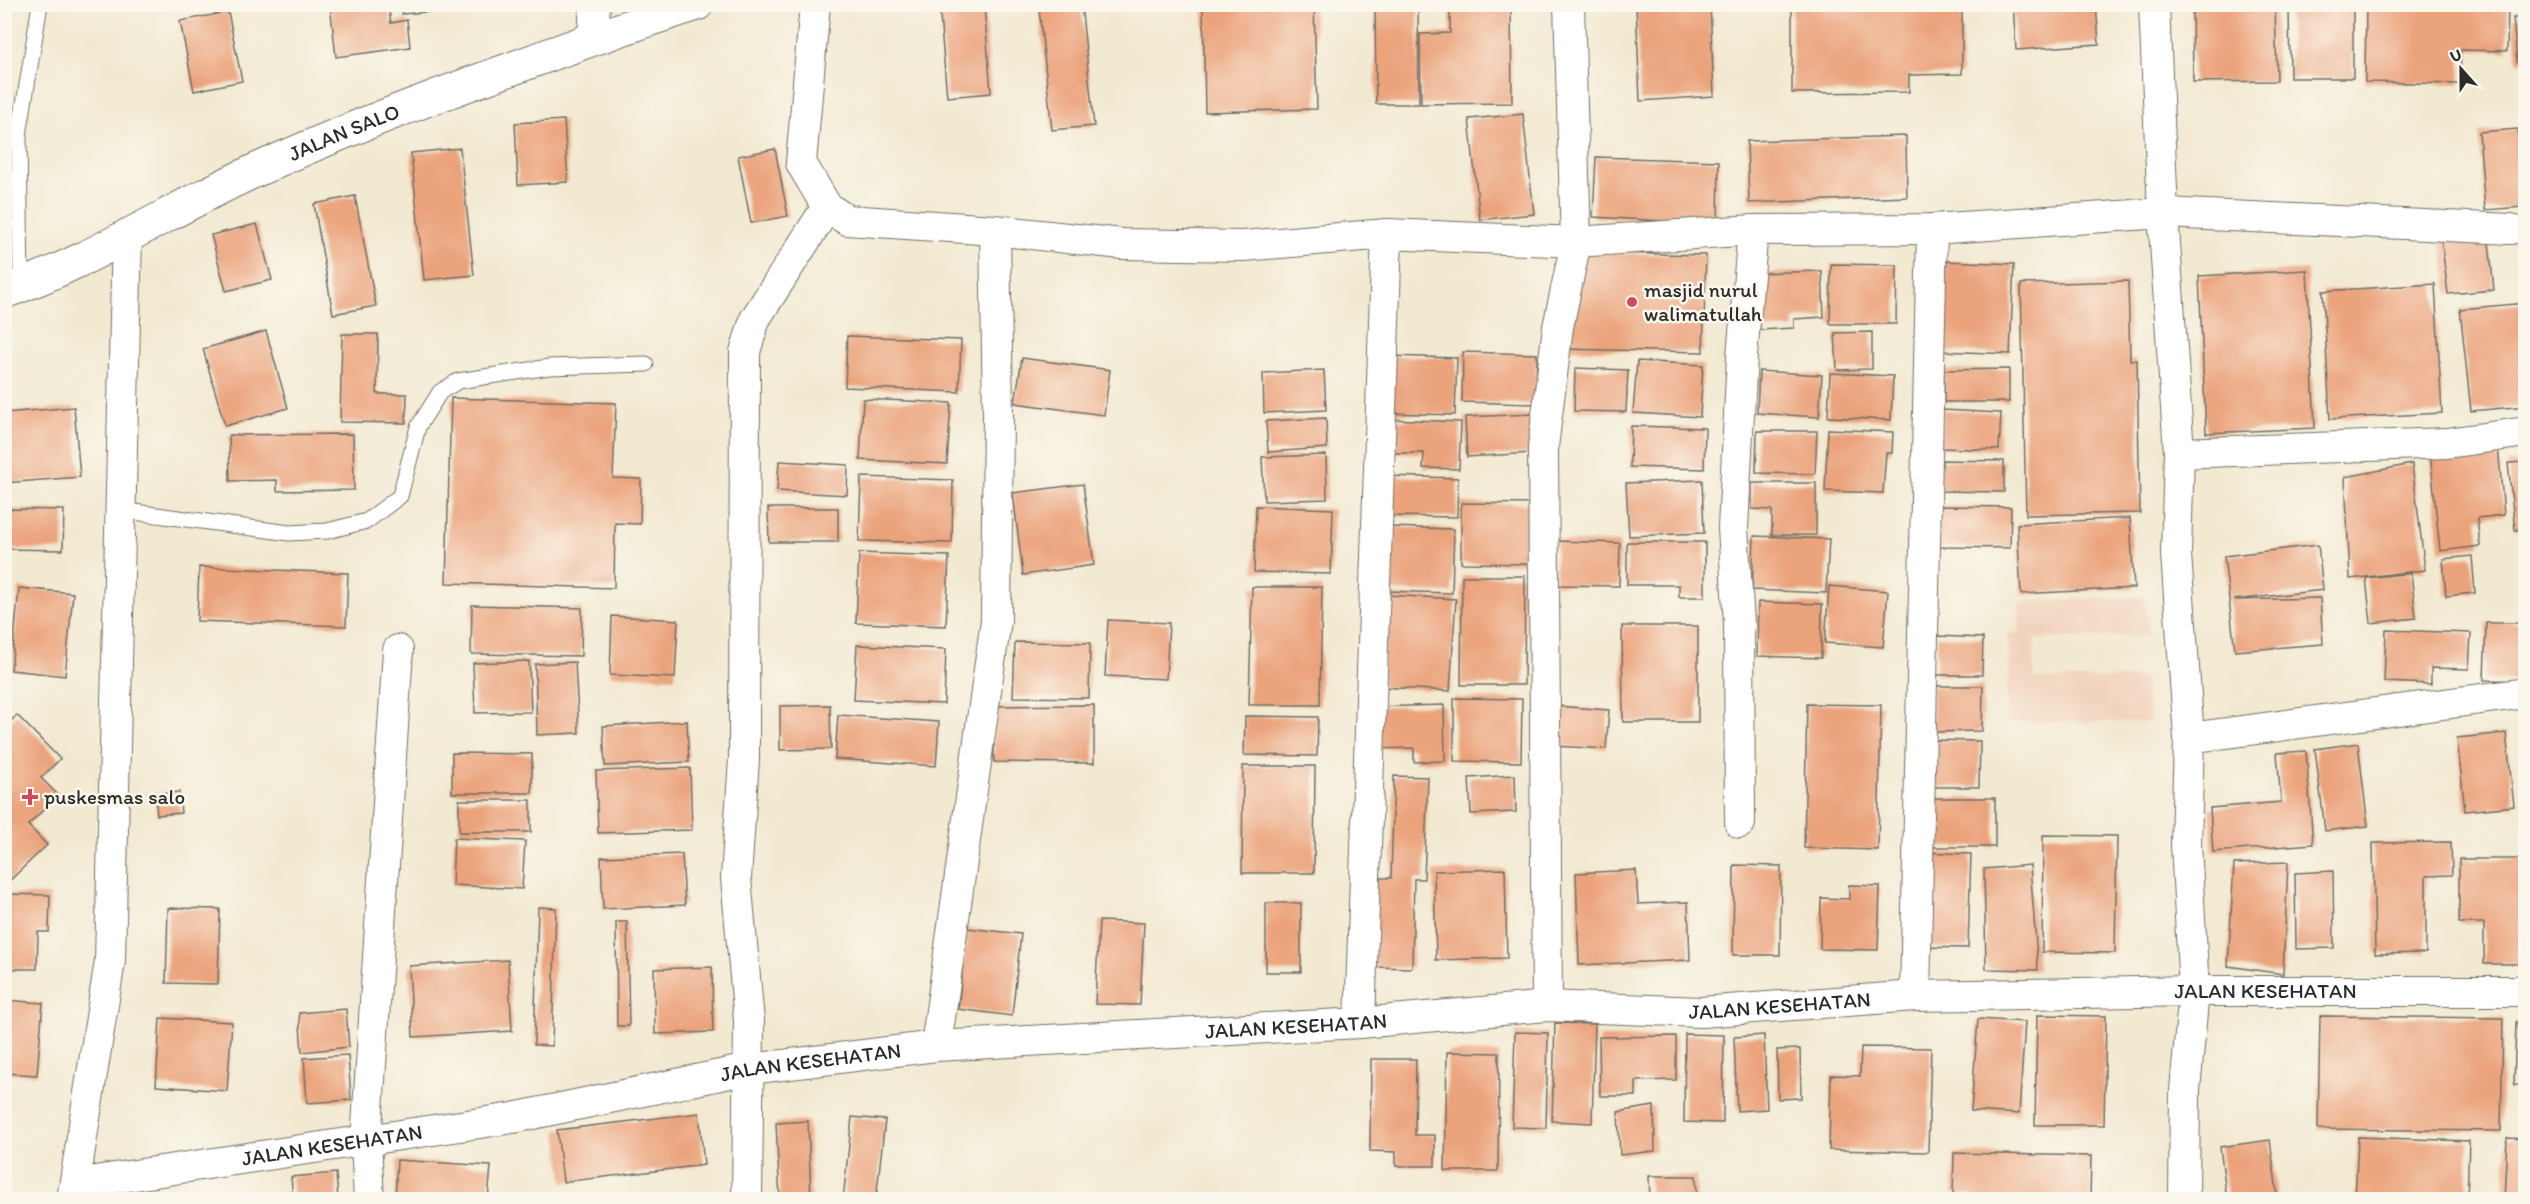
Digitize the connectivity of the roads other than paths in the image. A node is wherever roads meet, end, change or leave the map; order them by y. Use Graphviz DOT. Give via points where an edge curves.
graph roads {
  1 [pos="40,4"];
  2 [pos="596,4"];
  3 [pos="697,4"];
  4 [pos="815,4"];
  5 [pos="1569,4"];
  6 [pos="2154,4"];
  7 [pos="593,39"];
  8 [pos="827,207"];
  9 [pos="2163,213"];
  10 [pos="1932,229"];
  11 [pos="2511,229"];
  12 [pos="995,230"];
  13 [pos="1753,230"];
  14 [pos="127,234"];
  15 [pos="1388,234"];
  16 [pos="1576,242"];
  17 [pos="13,289"];
  18 [pos="646,364"];
  19 [pos="2526,432"];
  20 [pos="2179,453"];
  21 [pos="120,510"];
  22 [pos="398,650"];
  23 [pos="2526,693"];
  24 [pos="2189,738"];
  25 [pos="1740,823"];
  26 [pos="2194,991"];
  27 [pos="2526,991"];
  28 [pos="1915,996"];
  29 [pos="1547,1006"];
  30 [pos="1360,1023"];
  31 [pos="936,1046"];
  32 [pos="749,1069"];
  33 [pos="366,1141"];
  34 [pos="74,1192"];
  35 [pos="369,1200"];
  36 [pos="747,1200"];
  37 [pos="2184,1200"];
  1 -- 17 [label="lane" via="19,135"];
  2 -- 7 [label="street"];
  3 -- 7 [label="street, JALAN SALO"];
  4 -- 8 [label="street" via="801,164"];
  5 -- 16 [label="street"];
  6 -- 9 [label="street"];
  7 -- 14 [label="street, JALAN SALO" via="296,152"];
  8 -- 12 [label="street" via="847,220"];
  8 -- 32 [label="street" via="755,319 745,352 744,759 736,878 749,1021"];
  9 -- 10 [label="street"];
  9 -- 11 [label="street"];
  9 -- 20 [label="street"];
  10 -- 13 [label="street"];
  10 -- 28 [label="street"];
  12 -- 15 [label="street" via="1122,244 1244,246"];
  12 -- 31 [label="street" via="996,620"];
  13 -- 16 [label="street"];
  13 -- 25 [label="street" via="1733,528 1739,624"];
  14 -- 17 [label="street, JALAN SALO"];
  14 -- 21 [label="street"];
  15 -- 16 [label="street"];
  15 -- 30 [label="street"];
  16 -- 29 [label="street" via="1558,327 1543,447"];
  18 -- 21 [label="lane" via="549,368 458,381 440,392 418,427 400,496 367,521 327,531 289,533"];
  19 -- 20 [label="street" via="2447,443"];
  20 -- 24 [label="street" via="2176,554"];
  21 -- 34 [label="street" via="110,961"];
  22 -- 33 [label="street"];
  23 -- 24 [label="street"];
  24 -- 26 [label="street" via="2187,844"];
  26 -- 27 [label="street, JALAN KESEHATAN"];
  26 -- 28 [label="street, JALAN KESEHATAN"];
  26 -- 37 [label="street" via="2185,1090"];
  28 -- 29 [label="street, JALAN KESEHATAN" via="1701,1012"];
  29 -- 30 [label="street, JALAN KESEHATAN"];
  30 -- 31 [label="street, JALAN KESEHATAN"];
  31 -- 32 [label="street, JALAN KESEHATAN"];
  32 -- 33 [label="street, JALAN KESEHATAN" via="513,1118"];
  32 -- 36 [label="street"];
  33 -- 34 [label="street, JALAN KESEHATAN"];
  33 -- 35 [label="street"];
}
